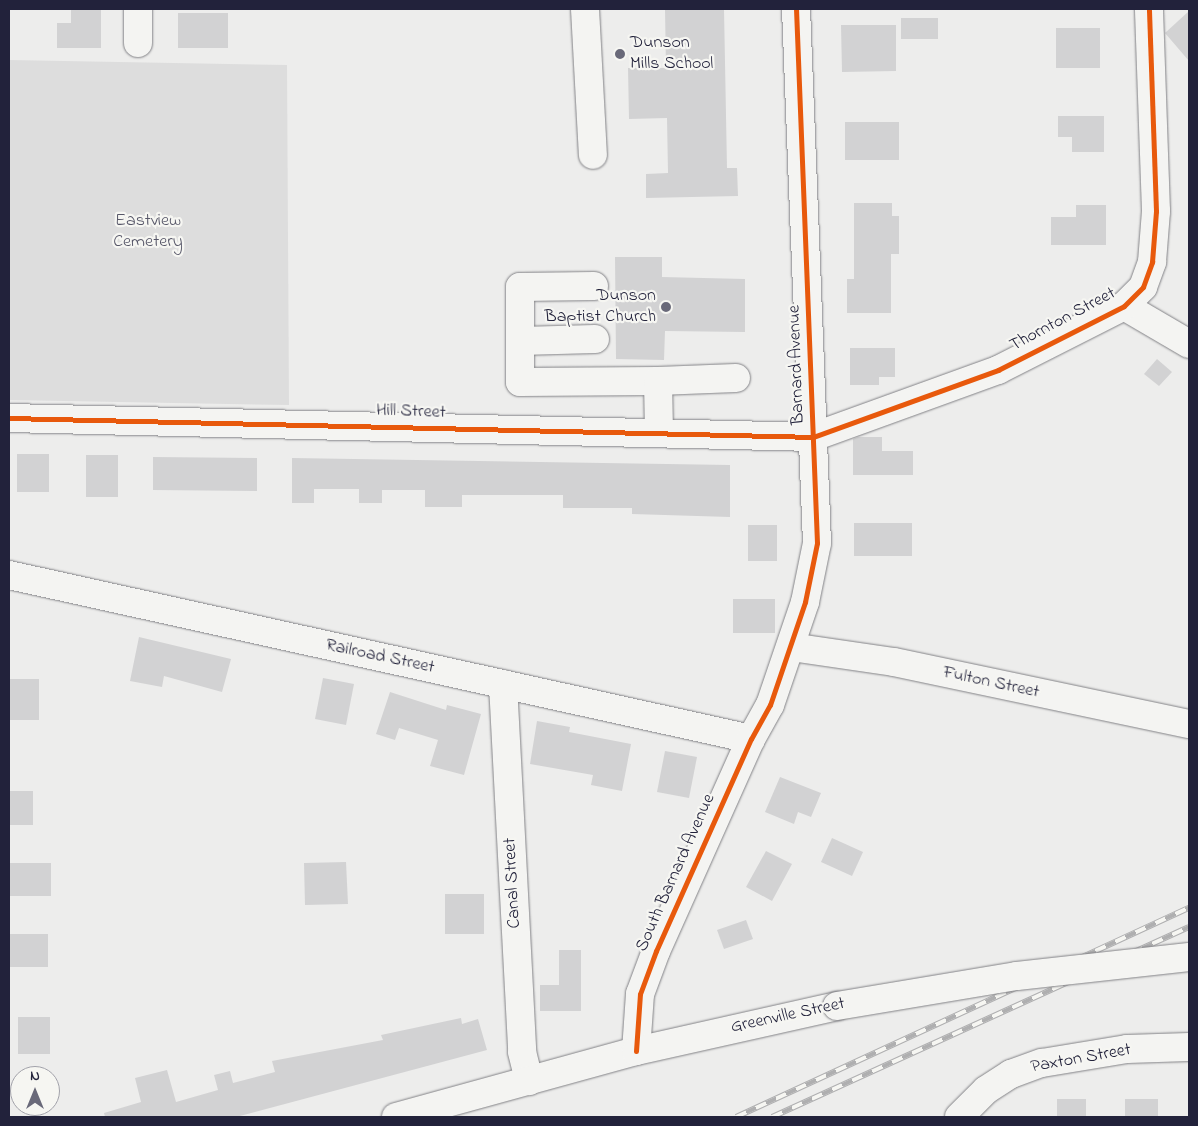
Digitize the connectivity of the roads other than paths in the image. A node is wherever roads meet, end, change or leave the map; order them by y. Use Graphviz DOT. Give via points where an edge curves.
graph roads {
  1 [pos="138,9"];
  2 [pos="584,9"];
  3 [pos="796,9"];
  4 [pos="1149,9"];
  5 [pos="138,43"];
  6 [pos="592,155"];
  7 [pos="594,286"];
  8 [pos="1124,306"];
  9 [pos="595,339"];
  10 [pos="520,341"];
  11 [pos="1189,344"];
  12 [pos="736,378"];
  13 [pos="658,381"];
  14 [pos="9,418"];
  15 [pos="659,432"];
  16 [pos="813,436"];
  17 [pos="9,575"];
  18 [pos="791,648"];
  19 [pos="503,684"];
  20 [pos="1189,724"];
  21 [pos="751,739"];
  22 [pos="1189,957"];
  23 [pos="1189,1046"];
  24 [pos="636,1051"];
  25 [pos="529,1081"];
  26 [pos="396,1117"];
  27 [pos="959,1117"];
  1 -- 5 [label="street"];
  2 -- 6 [label="street"];
  3 -- 16 [label="street, Barnard Avenue"];
  4 -- 8 [label="street, Thornton Street" via="1156,211 1152,253 1143,287"];
  7 -- 10 [label="street" via="520,287"];
  8 -- 11 [label="street"];
  8 -- 16 [label="street, Thornton Street" via="998,370"];
  9 -- 10 [label="street"];
  10 -- 13 [label="street" via="520,382"];
  12 -- 13 [label="street"];
  13 -- 15 [label="street"];
  14 -- 15 [label="street, Hill Street"];
  15 -- 16 [label="street, Hill Street"];
  16 -- 18 [label="street, Barnard Avenue" via="817,543"];
  17 -- 19 [label="street, Railroad Street"];
  18 -- 20 [label="street, Fulton Street" via="894,662"];
  18 -- 21 [label="street, Barnard Avenue" via="770,705"];
  19 -- 21 [label="street, Railroad Street"];
  19 -- 25 [label="street, Canal Street" via="522,1052"];
  21 -- 24 [label="street, South Barnard Avenue" via="640,994"];
  22 -- 24 [label="street, Greenville Street, bridge" via="1017,976 837,1006"];
  23 -- 27 [label="street, Paxton Street" via="1127,1049 1042,1062 1002,1079"];
  24 -- 25 [label="street, Greenville Street"];
  25 -- 26 [label="street, Greenville Street"];
}
